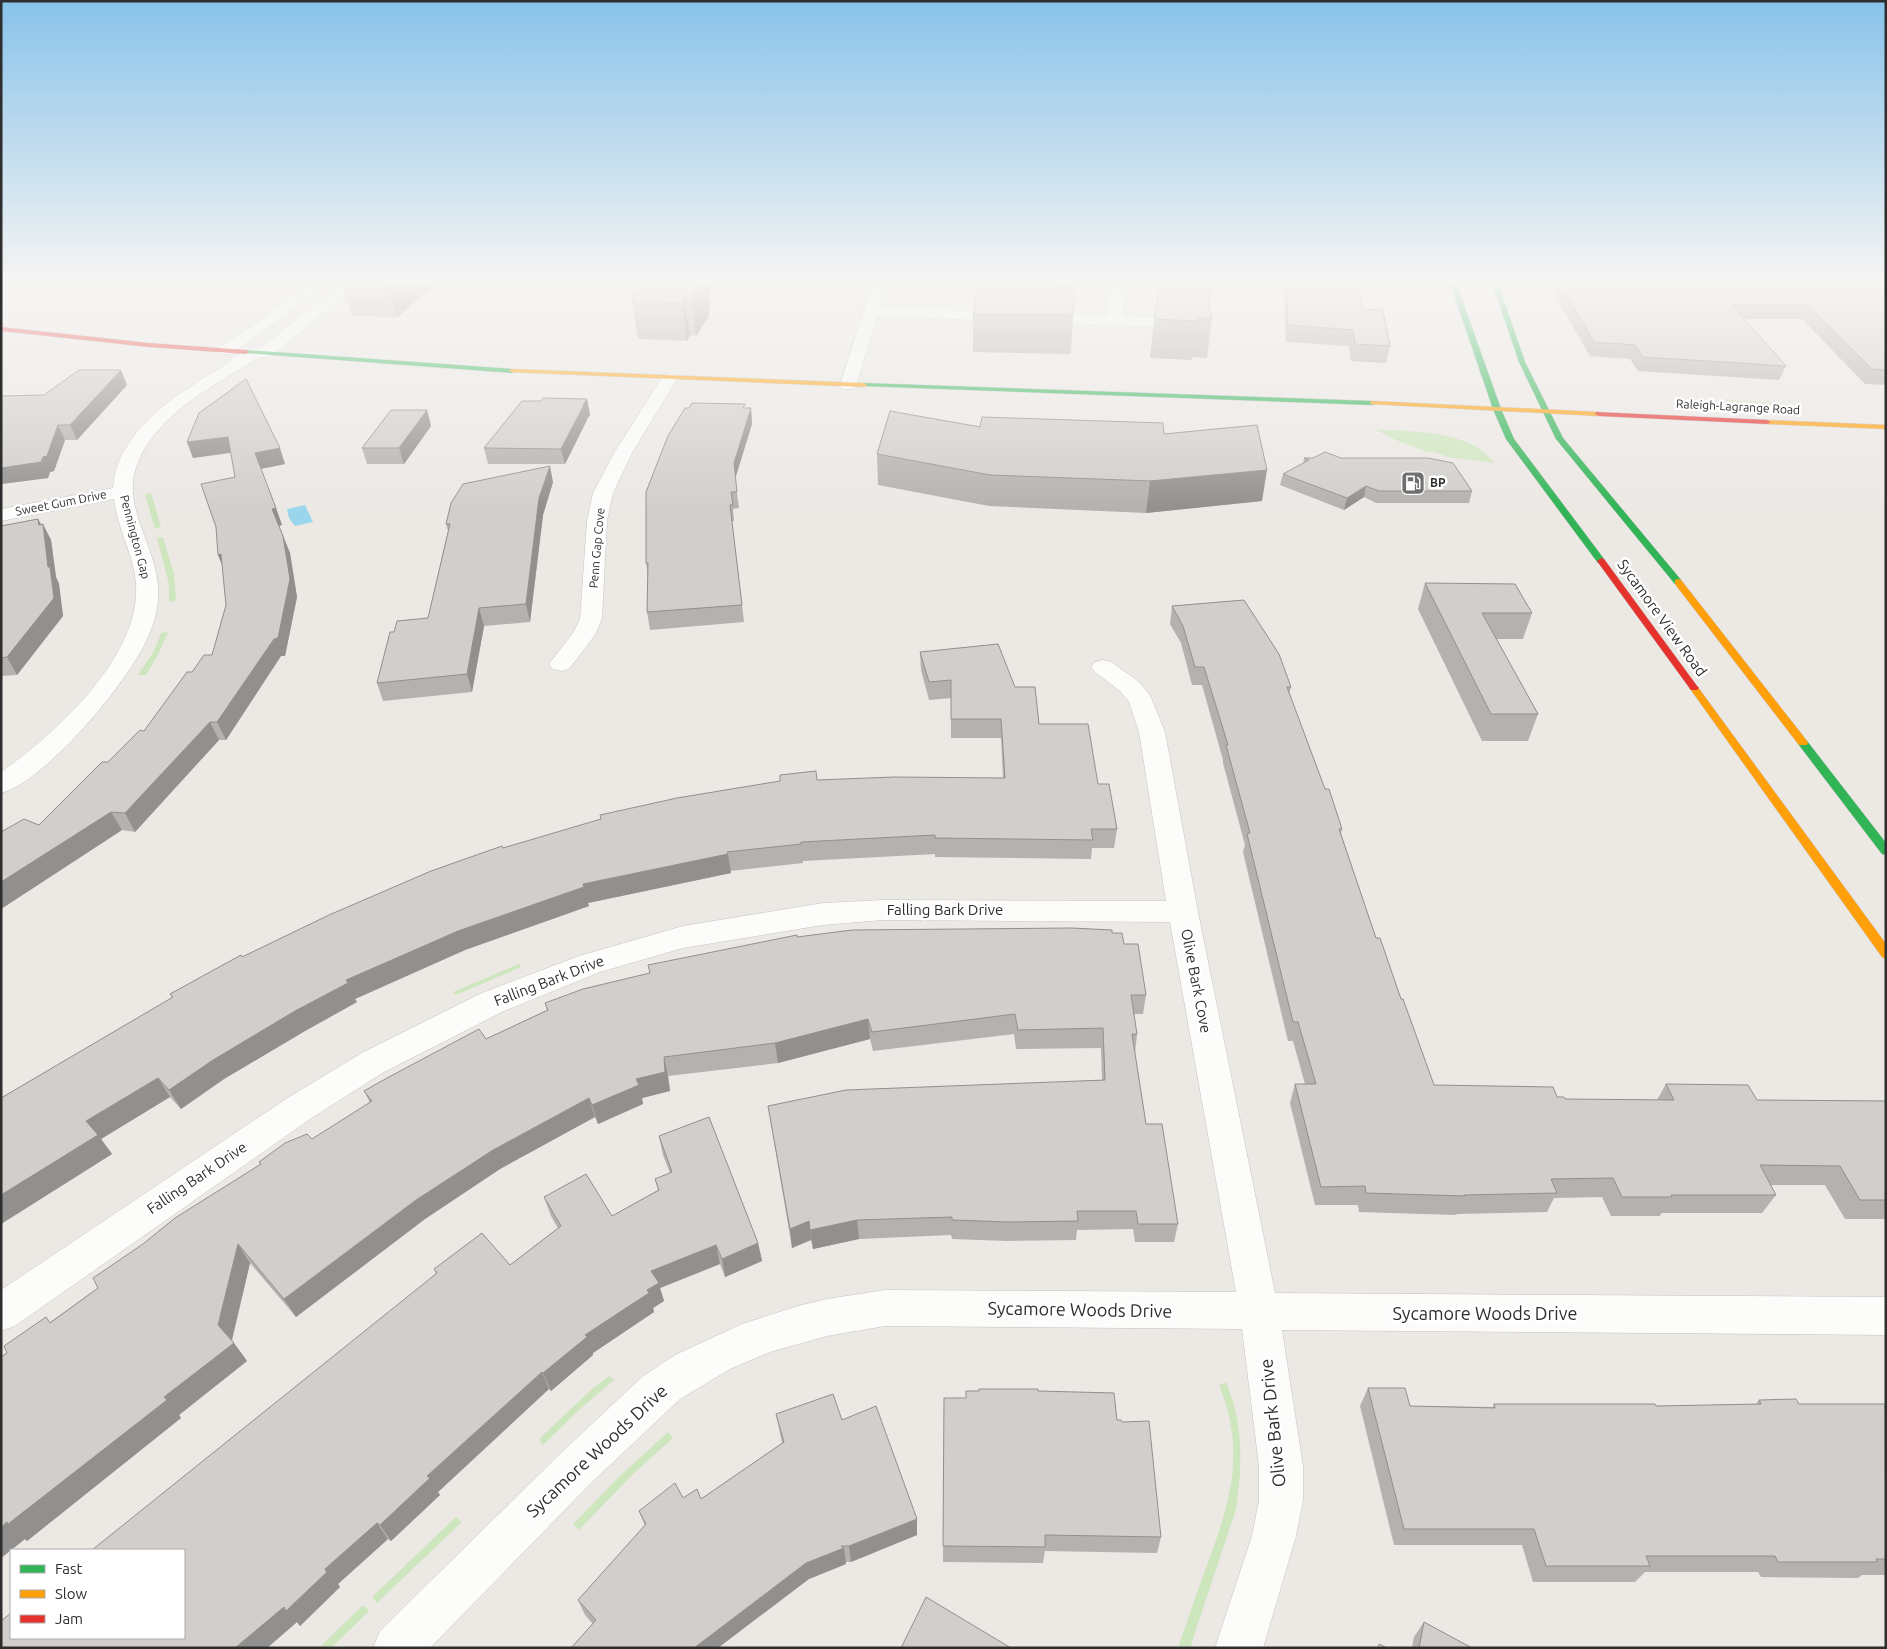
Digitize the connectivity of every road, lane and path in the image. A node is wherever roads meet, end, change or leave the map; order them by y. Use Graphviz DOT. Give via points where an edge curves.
graph roads {
  1 [pos="252,357"];
  2 [pos="312,357"];
  3 [pos="857,357"];
  4 [pos="1483,357"];
  5 [pos="1520,357"];
  6 [pos="668,379"];
  7 [pos="848,385"];
  8 [pos="1498,410"];
  9 [pos="1548,412"];
  10 [pos="1886,427"];
  11 [pos="122,492"];
  12 [pos="1,515"];
  13 [pos="561,664"];
  14 [pos="1102,667"];
  15 [pos="1,786"];
  16 [pos="1886,851"];
  17 [pos="1183,912"];
  18 [pos="1886,954"];
  19 [pos="1259,1312"];
  20 [pos="1,1314"];
  21 [pos="1886,1316"];
  22 [pos="397,1648"];
  23 [pos="1239,1648"];
  1 -- 11 [label="street, Pennington Gap" via="186,399 154,424 128,461"];
  2 -- 6 [label="main road, Raleigh-Lagrange Road"];
  3 -- 7 [label="street"];
  4 -- 8 [label="main road, Sycamore View Road"];
  5 -- 9 [label="main road"];
  6 -- 7 [label="main road, Raleigh-Lagrange Road"];
  6 -- 13 [label="street, Penn Gap Cove" via="622,453 603,493 597,522 591,619 584,635"];
  7 -- 8 [label="main road, Raleigh-Lagrange Road" via="1234,397"];
  8 -- 9 [label="main road, Raleigh-Lagrange Road"];
  8 -- 18 [label="main road, Sycamore View Road" via="1510,439"];
  9 -- 10 [label="main road, Raleigh-Lagrange Road"];
  9 -- 16 [label="main road" via="1560,438 1657,555"];
  11 -- 12 [label="street, Sweet Gum Drive"];
  11 -- 15 [label="street, Pennington Gap" via="148,584 141,629 124,663 93,702 58,738"];
  14 -- 17 [label="street, Olive Bark Cove" via="1129,686 1141,700 1152,732"];
  17 -- 19 [label="street, Olive Bark Cove"];
  17 -- 20 [label="street, Falling Bark Drive" via="883,910 823,914 683,937 590,964 493,1002 372,1063 301,1107"];
  19 -- 21 [label="street, Sycamore Woods Drive"];
  19 -- 22 [label="street, Sycamore Woods Drive" via="885,1308 854,1311 780,1330 702,1363 664,1386 599,1444"];
  19 -- 23 [label="street, Olive Bark Drive" via="1281,1466 1281,1500 1274,1536"];
}
